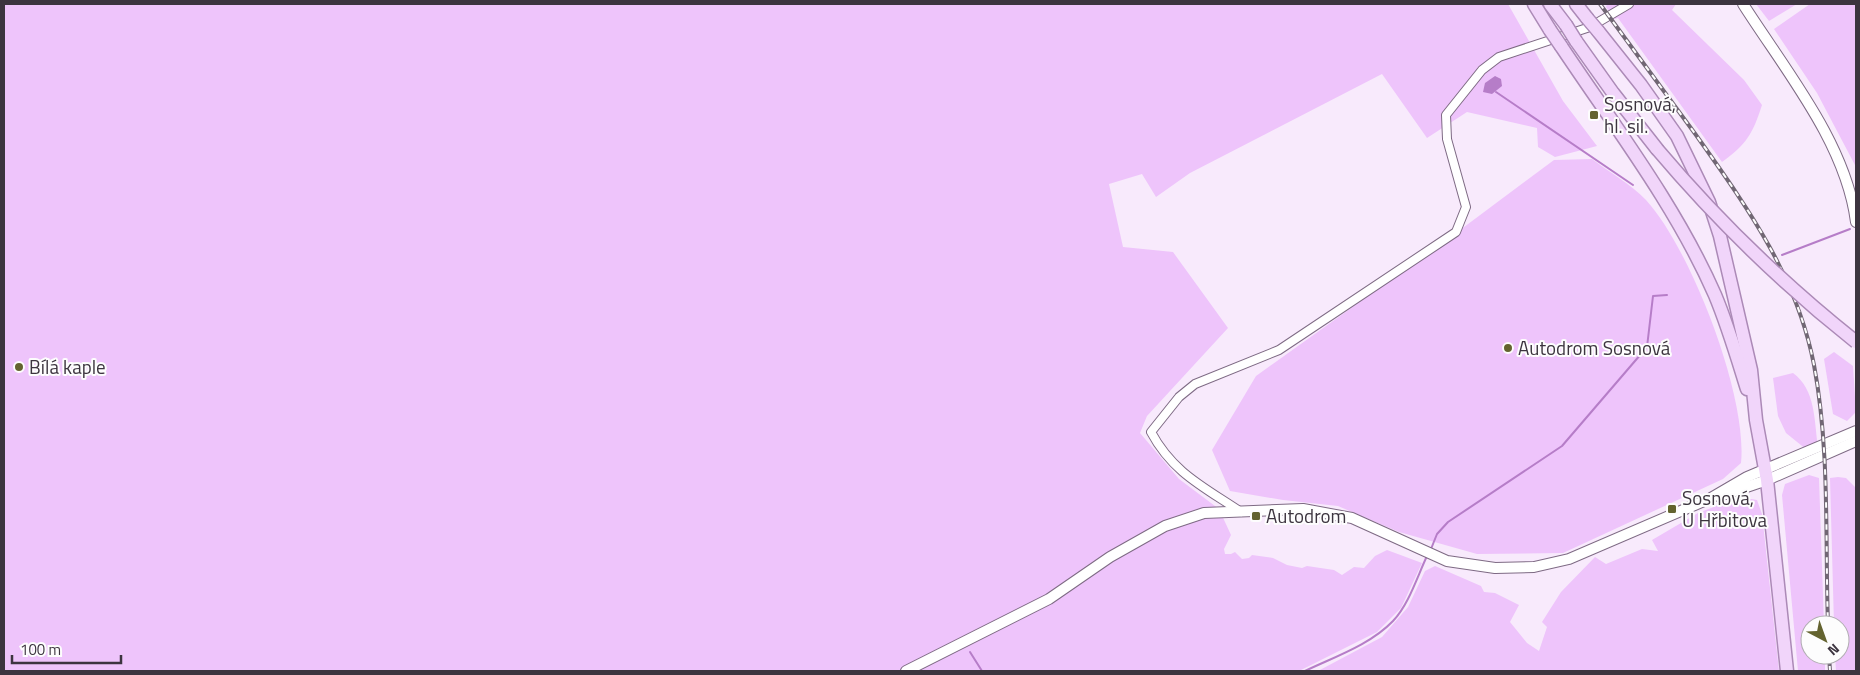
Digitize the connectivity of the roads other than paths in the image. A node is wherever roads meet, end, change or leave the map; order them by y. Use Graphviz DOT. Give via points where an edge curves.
graph roads {
  1 [pos="1534,4"];
  2 [pos="1551,4"];
  3 [pos="1576,4"];
  4 [pos="1629,4"];
  5 [pos="1743,4"];
  6 [pos="1856,222"];
  7 [pos="1856,342"];
  8 [pos="1756,420"];
  9 [pos="1856,431"];
  10 [pos="1856,441"];
  11 [pos="1845,446"];
  12 [pos="1856,452"];
  13 [pos="1766,475"];
  14 [pos="1241,512"];
  15 [pos="906,671"];
  16 [pos="1786,671"];
  1 -- 8 [label="main road, bridge" via="1652,181 1697,258 1735,346"];
  2 -- 7 [label="main road, bridge" via="1613,93 1658,149 1736,235"];
  3 -- 8 [label="main road, bridge" via="1642,85 1677,136 1709,202 1751,370"];
  4 -- 14 [label="street" via="1590,27 1498,56 1482,70 1446,115 1447,139 1466,207 1456,232 1279,350 1195,384 1162,417 1151,432 1162,452 1182,474"];
  5 -- 6 [label="street" via="1832,145 1846,177"];
  8 -- 13 [label="main road"];
  9 -- 13 [label="street"];
  10 -- 11 [label="street"];
  11 -- 12 [label="street"];
  11 -- 13 [label="street"];
  13 -- 14 [label="street" via="1747,477 1711,498 1569,559 1534,567 1495,568 1447,561 1342,516 1303,509"];
  13 -- 16 [label="main road"];
  14 -- 15 [label="street" via="1204,513 1165,526 1049,599"];
}
